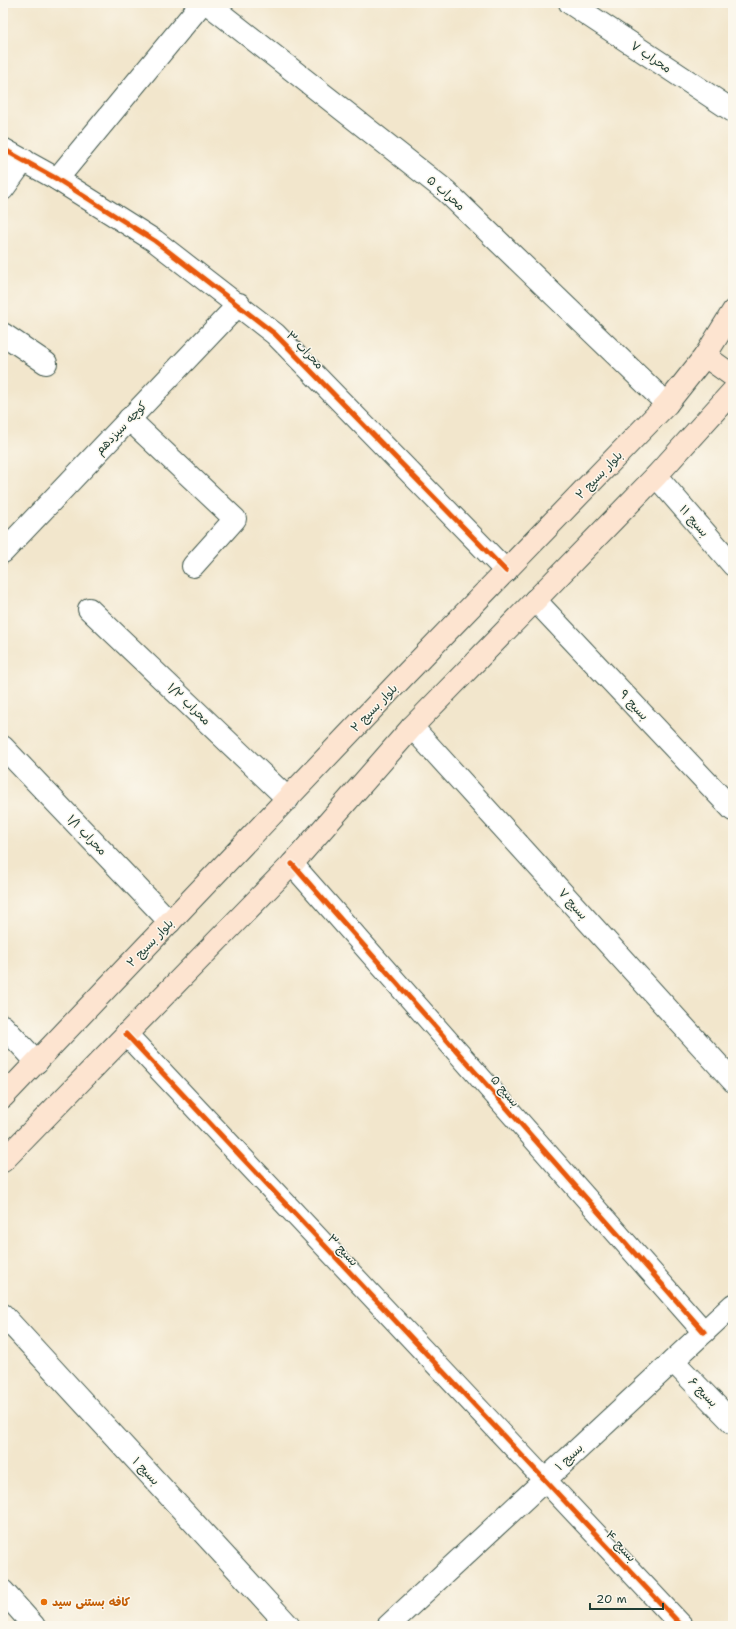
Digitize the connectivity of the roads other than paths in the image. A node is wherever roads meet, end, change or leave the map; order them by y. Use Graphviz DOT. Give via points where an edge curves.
graph roads {
  1 [pos="202,3"];
  2 [pos="207,3"];
  3 [pos="570,3"];
  4 [pos="733,111"];
  5 [pos="3,149"];
  6 [pos="24,160"];
  7 [pos="57,179"];
  8 [pos="3,189"];
  9 [pos="239,304"];
  10 [pos="733,310"];
  11 [pos="3,334"];
  12 [pos="705,356"];
  13 [pos="46,363"];
  14 [pos="733,376"];
  15 [pos="733,391"];
  16 [pos="667,404"];
  17 [pos="129,419"];
  18 [pos="656,476"];
  19 [pos="3,552"];
  20 [pos="733,565"];
  21 [pos="193,566"];
  22 [pos="506,571"];
  23 [pos="535,600"];
  24 [pos="90,609"];
  25 [pos="412,728"];
  26 [pos="3,747"];
  27 [pos="288,799"];
  28 [pos="733,810"];
  29 [pos="292,864"];
  30 [pos="170,922"];
  31 [pos="3,1026"];
  32 [pos="126,1034"];
  33 [pos="37,1062"];
  34 [pos="733,1080"];
  35 [pos="3,1097"];
  36 [pos="3,1161"];
  37 [pos="733,1305"];
  38 [pos="3,1315"];
  39 [pos="704,1332"];
  40 [pos="673,1361"];
  41 [pos="733,1423"];
  42 [pos="545,1480"];
  43 [pos="3,1591"];
  44 [pos="34,1626"];
  45 [pos="289,1626"];
  46 [pos="388,1626"];
  47 [pos="682,1626"];
  1 -- 7 [label="street"];
  2 -- 16 [label="street, محراب ۵" via="446,191"];
  3 -- 4 [label="street, محراب ۷"];
  5 -- 6 [label="street, محراب ۳"];
  6 -- 7 [label="street, محراب ۳"];
  6 -- 8 [label="street"];
  7 -- 9 [label="street, محراب ۳" via="155,241"];
  9 -- 17 [label="street, کوچه سیزدهم"];
  9 -- 22 [label="street, محراب ۳" via="275,334"];
  10 -- 12 [label="main road, بلوار بسیج ۲"];
  11 -- 13 [label="street"];
  12 -- 14 [label="main road"];
  12 -- 16 [label="main road, بلوار بسیج ۲"];
  15 -- 18 [label="main road"];
  16 -- 22 [label="main road, بلوار بسیج ۲"];
  17 -- 19 [label="street, کوچه سیزدهم"];
  17 -- 21 [label="street" via="235,519"];
  18 -- 20 [label="street, ۱۱ بسیج"];
  18 -- 23 [label="main road"];
  22 -- 27 [label="main road, بلوار بسیج ۲"];
  23 -- 25 [label="main road"];
  23 -- 28 [label="street, ۹ بسیج"];
  24 -- 27 [label="street, محراب ۱/۲"];
  25 -- 29 [label="main road"];
  25 -- 34 [label="street, ۷ بسیج"];
  26 -- 30 [label="street, محراب ۱/۱"];
  27 -- 30 [label="main road, بلوار بسیج ۲"];
  29 -- 32 [label="main road"];
  29 -- 39 [label="street, ۵ بسیج"];
  30 -- 33 [label="main road, بلوار بسیج ۲"];
  31 -- 33 [label="street"];
  32 -- 36 [label="main road"];
  32 -- 42 [label="street, ۳ بسیج"];
  33 -- 35 [label="main road, بلوار بسیج ۲"];
  37 -- 39 [label="street, بسیج ۱"];
  38 -- 45 [label="street, ۱ بسیج"];
  39 -- 40 [label="street, بسیج ۱"];
  40 -- 41 [label="street, ۶ بسیج"];
  40 -- 42 [label="street, بسیج ۱"];
  42 -- 46 [label="street, بسیج ۱"];
  42 -- 47 [label="street, ۴ بسیج"];
  43 -- 44 [label="street"];
}
